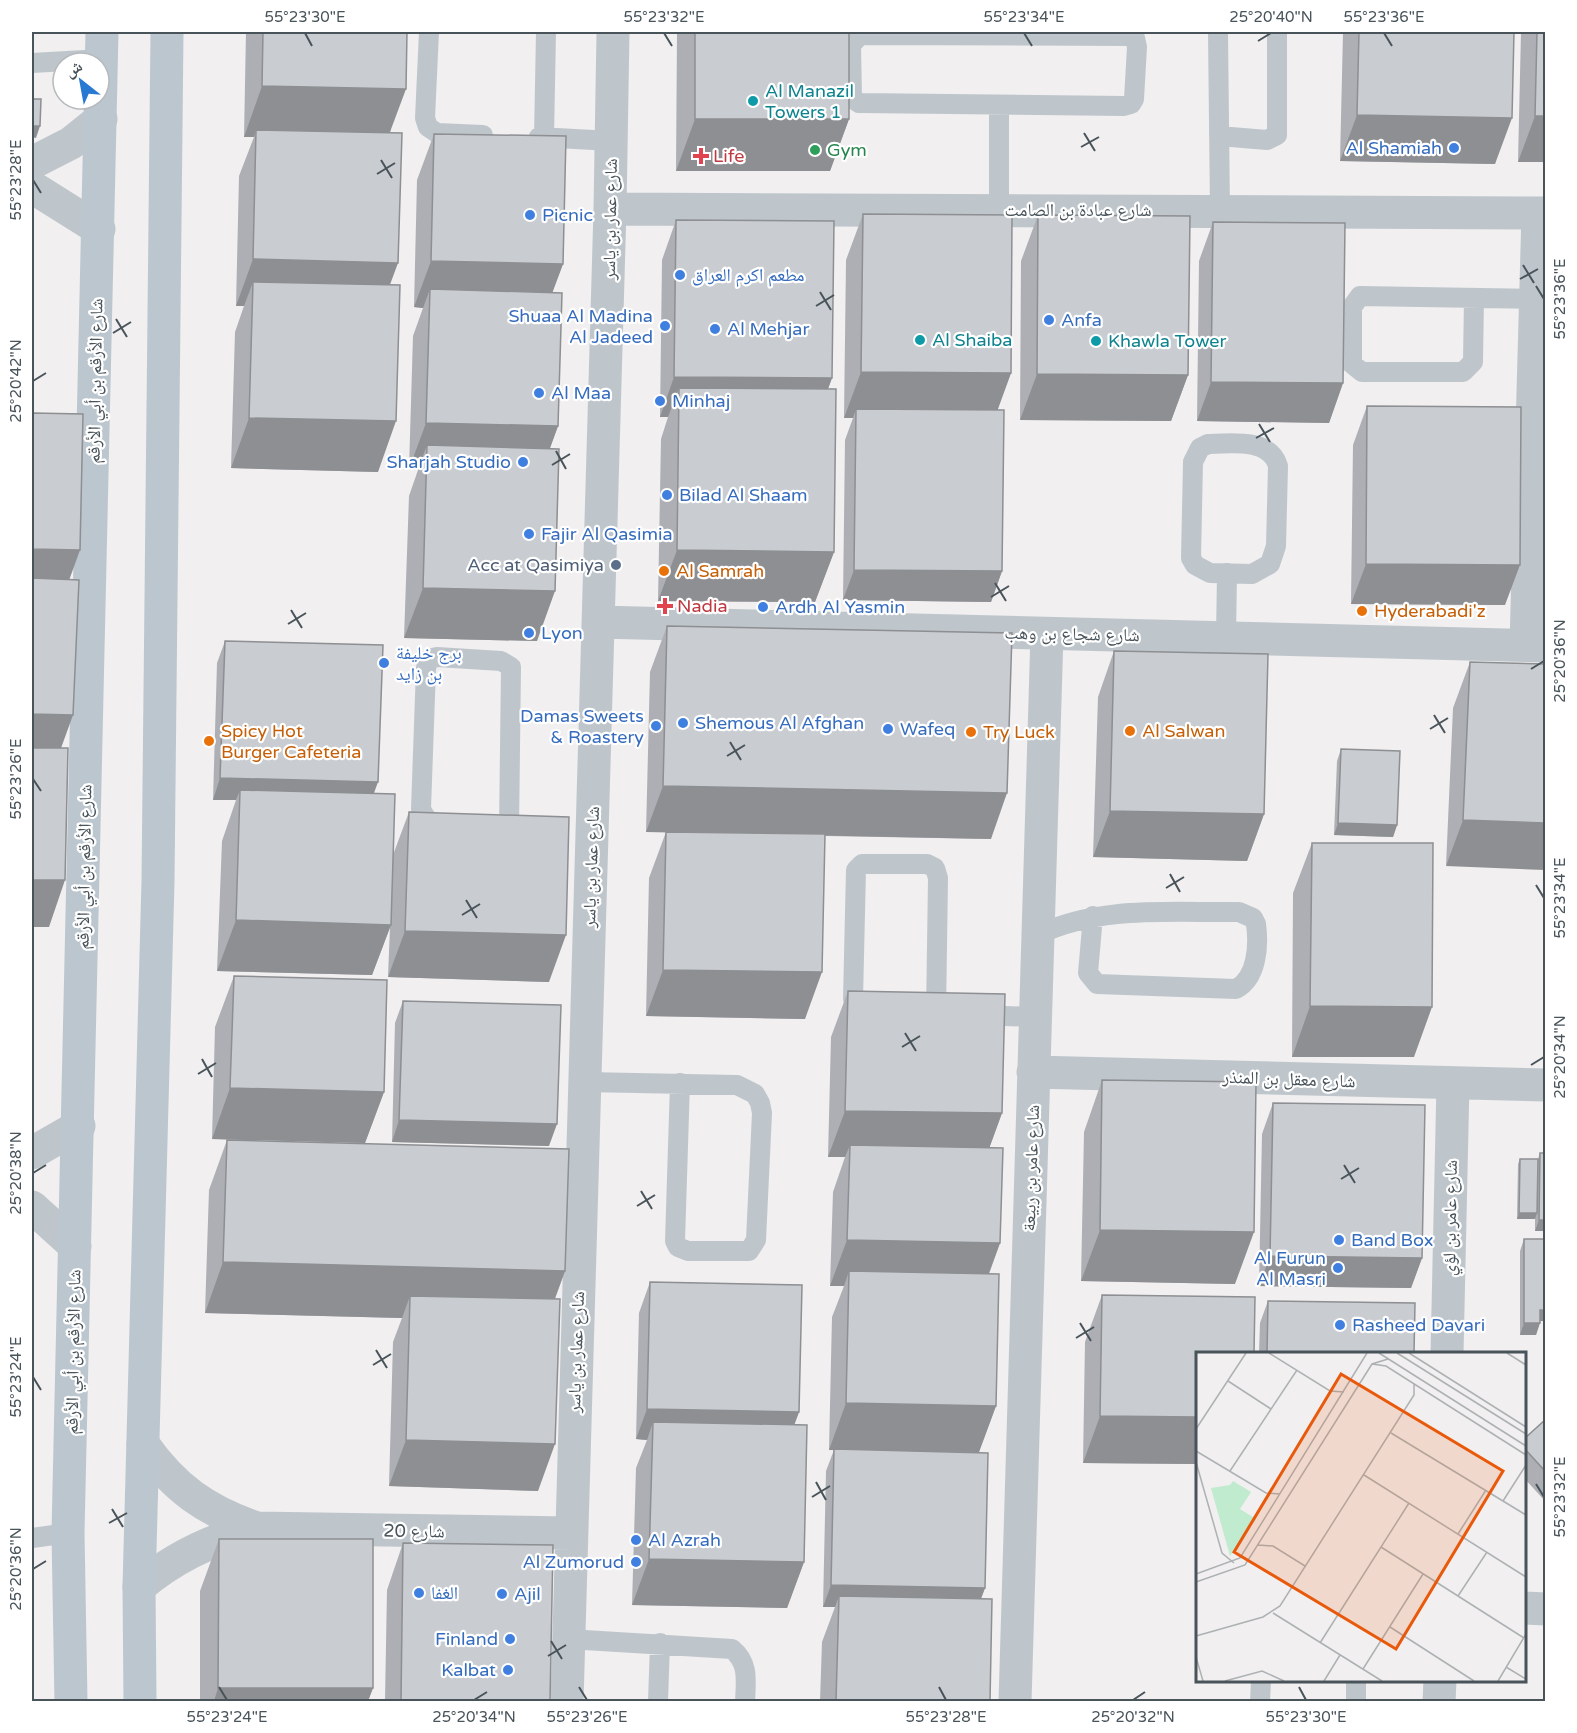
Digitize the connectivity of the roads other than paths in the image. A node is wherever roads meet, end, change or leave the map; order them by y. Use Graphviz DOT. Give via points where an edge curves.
graph roads {
  1 [pos="167,32"];
  2 [pos="429,32"];
  3 [pos="546,32"];
  4 [pos="613,32"];
  5 [pos="1218,32"];
  6 [pos="1277,32"];
  7 [pos="1007,33"];
  8 [pos="1113,33"];
  9 [pos="102,45"];
  10 [pos="32,63"];
  11 [pos="999,105"];
  12 [pos="100,119"];
  13 [pos="496,136"];
  14 [pos="1219,136"];
  15 [pos="520,137"];
  16 [pos="544,138"];
  17 [pos="611,141"];
  18 [pos="32,163"];
  19 [pos="32,187"];
  20 [pos="610,209"];
  21 [pos="999,210"];
  22 [pos="1220,211"];
  23 [pos="1542,213"];
  24 [pos="99,229"];
  25 [pos="1474,298"];
  26 [pos="1535,299"];
  27 [pos="1227,573"];
  28 [pos="598,622"];
  29 [pos="1047,634"];
  30 [pos="1226,638"];
  31 [pos="1536,645"];
  32 [pos="465,828"];
  33 [pos="487,829"];
  34 [pos="509,830"];
  35 [pos="533,832"];
  36 [pos="1093,916"];
  37 [pos="1038,935"];
  38 [pos="880,1014"];
  39 [pos="913,1014"];
  40 [pos="936,1014"];
  41 [pos="1035,1017"];
  42 [pos="1033,1072"];
  43 [pos="585,1082"];
  44 [pos="680,1083"];
  45 [pos="1453,1083"];
  46 [pos="1545,1085"];
  47 [pos="79,1125"];
  48 [pos="32,1153"];
  49 [pos="32,1207"];
  50 [pos="75,1246"];
  51 [pos="1447,1352"];
  52 [pos="143,1444"];
  53 [pos="257,1528"];
  54 [pos="68,1533"];
  55 [pos="570,1533"];
  56 [pos="32,1538"];
  57 [pos="139,1587"];
  58 [pos="1526,1608"];
  59 [pos="1545,1609"];
  60 [pos="568,1639"];
  61 [pos="660,1643"];
  62 [pos="1261,1682"];
  63 [pos="1356,1682"];
  64 [pos="1440,1682"];
  65 [pos="71,1701"];
  66 [pos="140,1701"];
  67 [pos="567,1701"];
  68 [pos="658,1701"];
  69 [pos="745,1701"];
  70 [pos="1015,1701"];
  71 [pos="1260,1701"];
  72 [pos="1356,1701"];
  73 [pos="1439,1701"];
  1 -- 52 [label="street" via="158,881"];
  2 -- 13 [label="lane" via="425,118 428,128 437,133"];
  3 -- 16 [label="lane"];
  4 -- 17 [label="street, شارع عمار بن ياسر"];
  5 -- 14 [label="lane"];
  6 -- 14 [label="lane" via="1277,135 1267,140"];
  7 -- 8 [label="lane"];
  7 -- 11 [label="lane" via="866,34 856,37 851,45 850,94 855,101"];
  8 -- 11 [label="lane" via="1131,36 1137,43 1131,104"];
  9 -- 10 [label="lane"];
  9 -- 12 [label="street, شارع الأرقم بن أبي الأرقم"];
  11 -- 21 [label="lane"];
  12 -- 18 [label="street" via="71,143"];
  12 -- 24 [label="street, شارع الأرقم بن أبي الأرقم"];
  14 -- 22 [label="lane"];
  15 -- 16 [label="lane"];
  16 -- 17 [label="lane"];
  17 -- 20 [label="street, شارع عمار بن ياسر"];
  19 -- 24 [label="street"];
  20 -- 21 [label="street, شارع عبادة بن الصامت"];
  20 -- 28 [label="street, شارع عمار بن ياسر"];
  21 -- 22 [label="street, شارع عبادة بن الصامت"];
  22 -- 23 [label="street, شارع عبادة بن الصامت"];
  23 -- 26 [label="street"];
  24 -- 47 [label="street, شارع الأرقم بن أبي الأرقم" via="84,429"];
  25 -- 25 [label="lane" via="1360,296 1352,307 1352,364 1362,372 1463,372 1473,362"];
  25 -- 26 [label="lane"];
  26 -- 31 [label="street"];
  27 -- 27 [label="lane" via="1252,574 1270,564 1275,555 1278,465 1270,451 1257,445 1208,444 1200,448 1193,462 1191,558 1202,570"];
  27 -- 30 [label="lane"];
  28 -- 29 [label="street, شارع شجاع بن وهب"];
  28 -- 43 [label="street, شارع عمار بن ياسر" via="580,835"];
  29 -- 30 [label="street, شارع شجاع بن وهب"];
  29 -- 37 [label="street, شارع عامر بن ربيعة"];
  30 -- 31 [label="street, شارع شجاع بن وهب"];
  32 -- 34 [label="lane" via="433,825 421,809 426,668 432,657 501,661 511,667"];
  33 -- 34 [label="lane"];
  34 -- 35 [label="lane"];
  36 -- 36 [label="lane" via="1247,914 1257,932 1253,972 1250,979 1236,988 1097,984 1088,973"];
  36 -- 37 [label="lane" via="1060,924"];
  37 -- 41 [label="street, شارع عامر بن ربيعة"];
  38 -- 40 [label="lane" via="863,1013 853,999 855,874 862,864 927,864 935,868"];
  39 -- 40 [label="lane"];
  40 -- 41 [label="lane"];
  41 -- 42 [label="street, شارع عامر بن ربيعة"];
  42 -- 45 [label="street, شارع معقل بن المنذر"];
  42 -- 70 [label="street, شارع عامر بن ربيعة"];
  43 -- 44 [label="lane"];
  43 -- 55 [label="street, شارع عمار بن ياسر"];
  44 -- 44 [label="lane" via="737,1085 755,1094 760,1103 756,1240 749,1251 688,1251 675,1241"];
  45 -- 46 [label="street, شارع معقل بن المنذر"];
  45 -- 51 [label="street, شارع عامر بن لؤي"];
  47 -- 48 [label="street"];
  47 -- 50 [label="street, شارع الأرقم بن أبي الأرقم"];
  49 -- 50 [label="street"];
  50 -- 54 [label="street, شارع الأرقم بن أبي الأرقم"];
  52 -- 53 [label="street, شارع 20" via="163,1471 188,1494 232,1520"];
  52 -- 57 [label="street"];
  53 -- 55 [label="street, شارع 20"];
  53 -- 57 [label="street, شارع 20" via="192,1550 159,1569"];
  54 -- 56 [label="lane"];
  54 -- 65 [label="street, شارع الأرقم بن أبي الأرقم"];
  55 -- 60 [label="street, شارع عمار بن ياسر"];
  57 -- 66 [label="street"];
  58 -- 59 [label="street"];
  60 -- 61 [label="lane"];
  60 -- 67 [label="street, شارع عمار بن ياسر"];
  61 -- 68 [label="lane"];
  61 -- 69 [label="lane" via="732,1649 745,1666"];
  62 -- 71 [label="lane"];
  63 -- 72 [label="lane"];
  64 -- 73 [label="street"];
}
